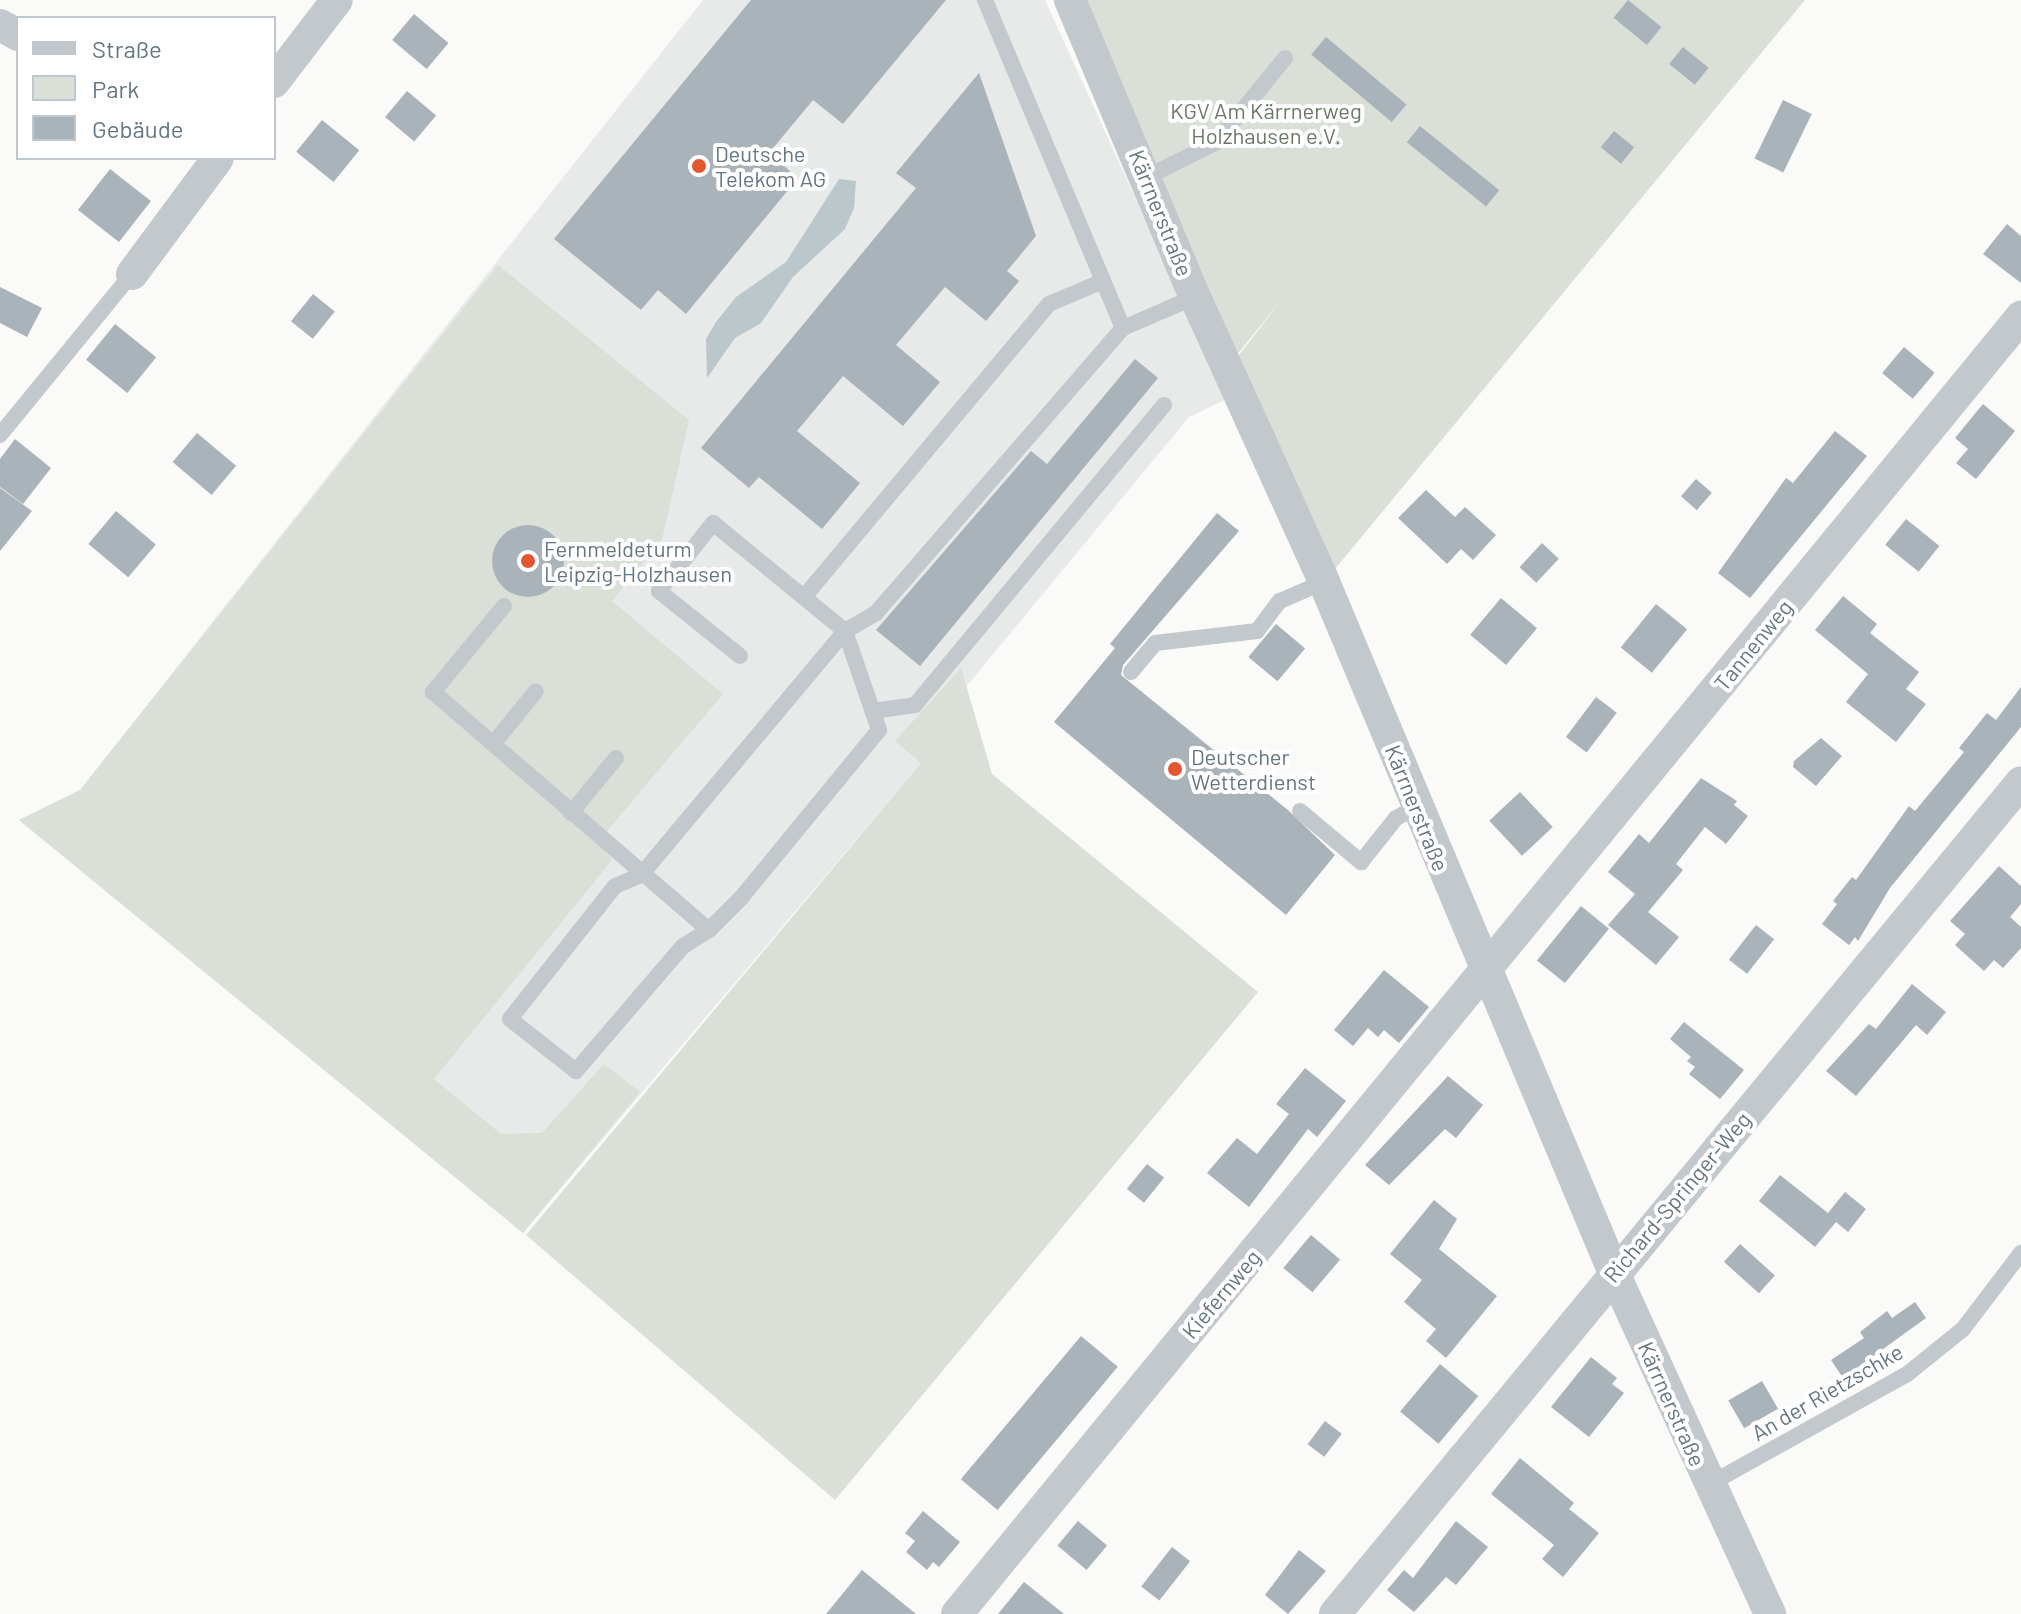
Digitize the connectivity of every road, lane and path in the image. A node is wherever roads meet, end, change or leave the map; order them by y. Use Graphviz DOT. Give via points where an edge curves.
graph roads {
  1 [pos="337,0"];
  2 [pos="985,0"];
  3 [pos="1070,0"];
  4 [pos="1285,58"];
  5 [pos="276,79"];
  6 [pos="217,160"];
  7 [pos="1147,177"];
  8 [pos="132,274"];
  9 [pos="1103,281"];
  10 [pos="1195,297"];
  11 [pos="2021,317"];
  12 [pos="1123,328"];
  13 [pos="1164,405"];
  14 [pos="0,435"];
  15 [pos="1324,582"];
  16 [pos="804,597"];
  17 [pos="504,606"];
  18 [pos="845,631"];
  19 [pos="740,656"];
  20 [pos="1131,672"];
  21 [pos="536,691"];
  22 [pos="873,711"];
  23 [pos="493,744"];
  24 [pos="616,758"];
  25 [pos="2021,782"];
  26 [pos="1417,807"];
  27 [pos="1300,811"];
  28 [pos="571,813"];
  29 [pos="641,875"];
  30 [pos="709,930"];
  31 [pos="1486,973"];
  32 [pos="2021,1253"];
  33 [pos="1614,1273"];
  34 [pos="1708,1485"];
  35 [pos="1767,1612"];
  36 [pos="957,1614"];
  37 [pos="1335,1614"];
  1 -- 5 [label="street"];
  2 -- 9 [label="lane"];
  3 -- 7 [label="street, Kärrnerstraße"];
  4 -- 7 [label="lane" via="1217,142"];
  6 -- 8 [label="street"];
  7 -- 10 [label="street, Kärrnerstraße"];
  8 -- 14 [label="lane"];
  9 -- 12 [label="lane"];
  9 -- 16 [label="lane" via="1049,304"];
  10 -- 12 [label="lane"];
  10 -- 15 [label="street, Kärrnerstraße"];
  11 -- 31 [label="street, Tannenweg"];
  12 -- 18 [label="lane" via="876,613"];
  13 -- 22 [label="lane" via="915,705"];
  15 -- 20 [label="lane" via="1280,601 1257,631 1155,643"];
  15 -- 26 [label="street, Kärrnerstraße"];
  16 -- 18 [label="lane"];
  16 -- 19 [label="lane" via="713,523 659,591"];
  17 -- 23 [label="lane" via="433,692"];
  18 -- 22 [label="lane"];
  18 -- 29 [label="lane"];
  21 -- 23 [label="lane"];
  22 -- 30 [label="lane" via="879,730"];
  23 -- 28 [label="lane"];
  24 -- 28 [label="lane"];
  25 -- 33 [label="street, Richard-Springer-Weg"];
  26 -- 27 [label="lane" via="1396,818 1361,862"];
  26 -- 31 [label="street, Kärrnerstraße"];
  28 -- 29 [label="lane"];
  29 -- 30 [label="lane"];
  29 -- 30 [label="lane" via="615,886 510,1019 576,1071 683,946"];
  31 -- 33 [label="street, Kärrnerstraße"];
  31 -- 36 [label="street, Kiefernweg"];
  32 -- 34 [label="lane, An der Rietzschke" via="1963,1329 1906,1375"];
  33 -- 34 [label="street, Kärrnerstraße"];
  33 -- 37 [label="street, Richard-Springer-Weg"];
  34 -- 35 [label="street, Kärrnerstraße"];
}
